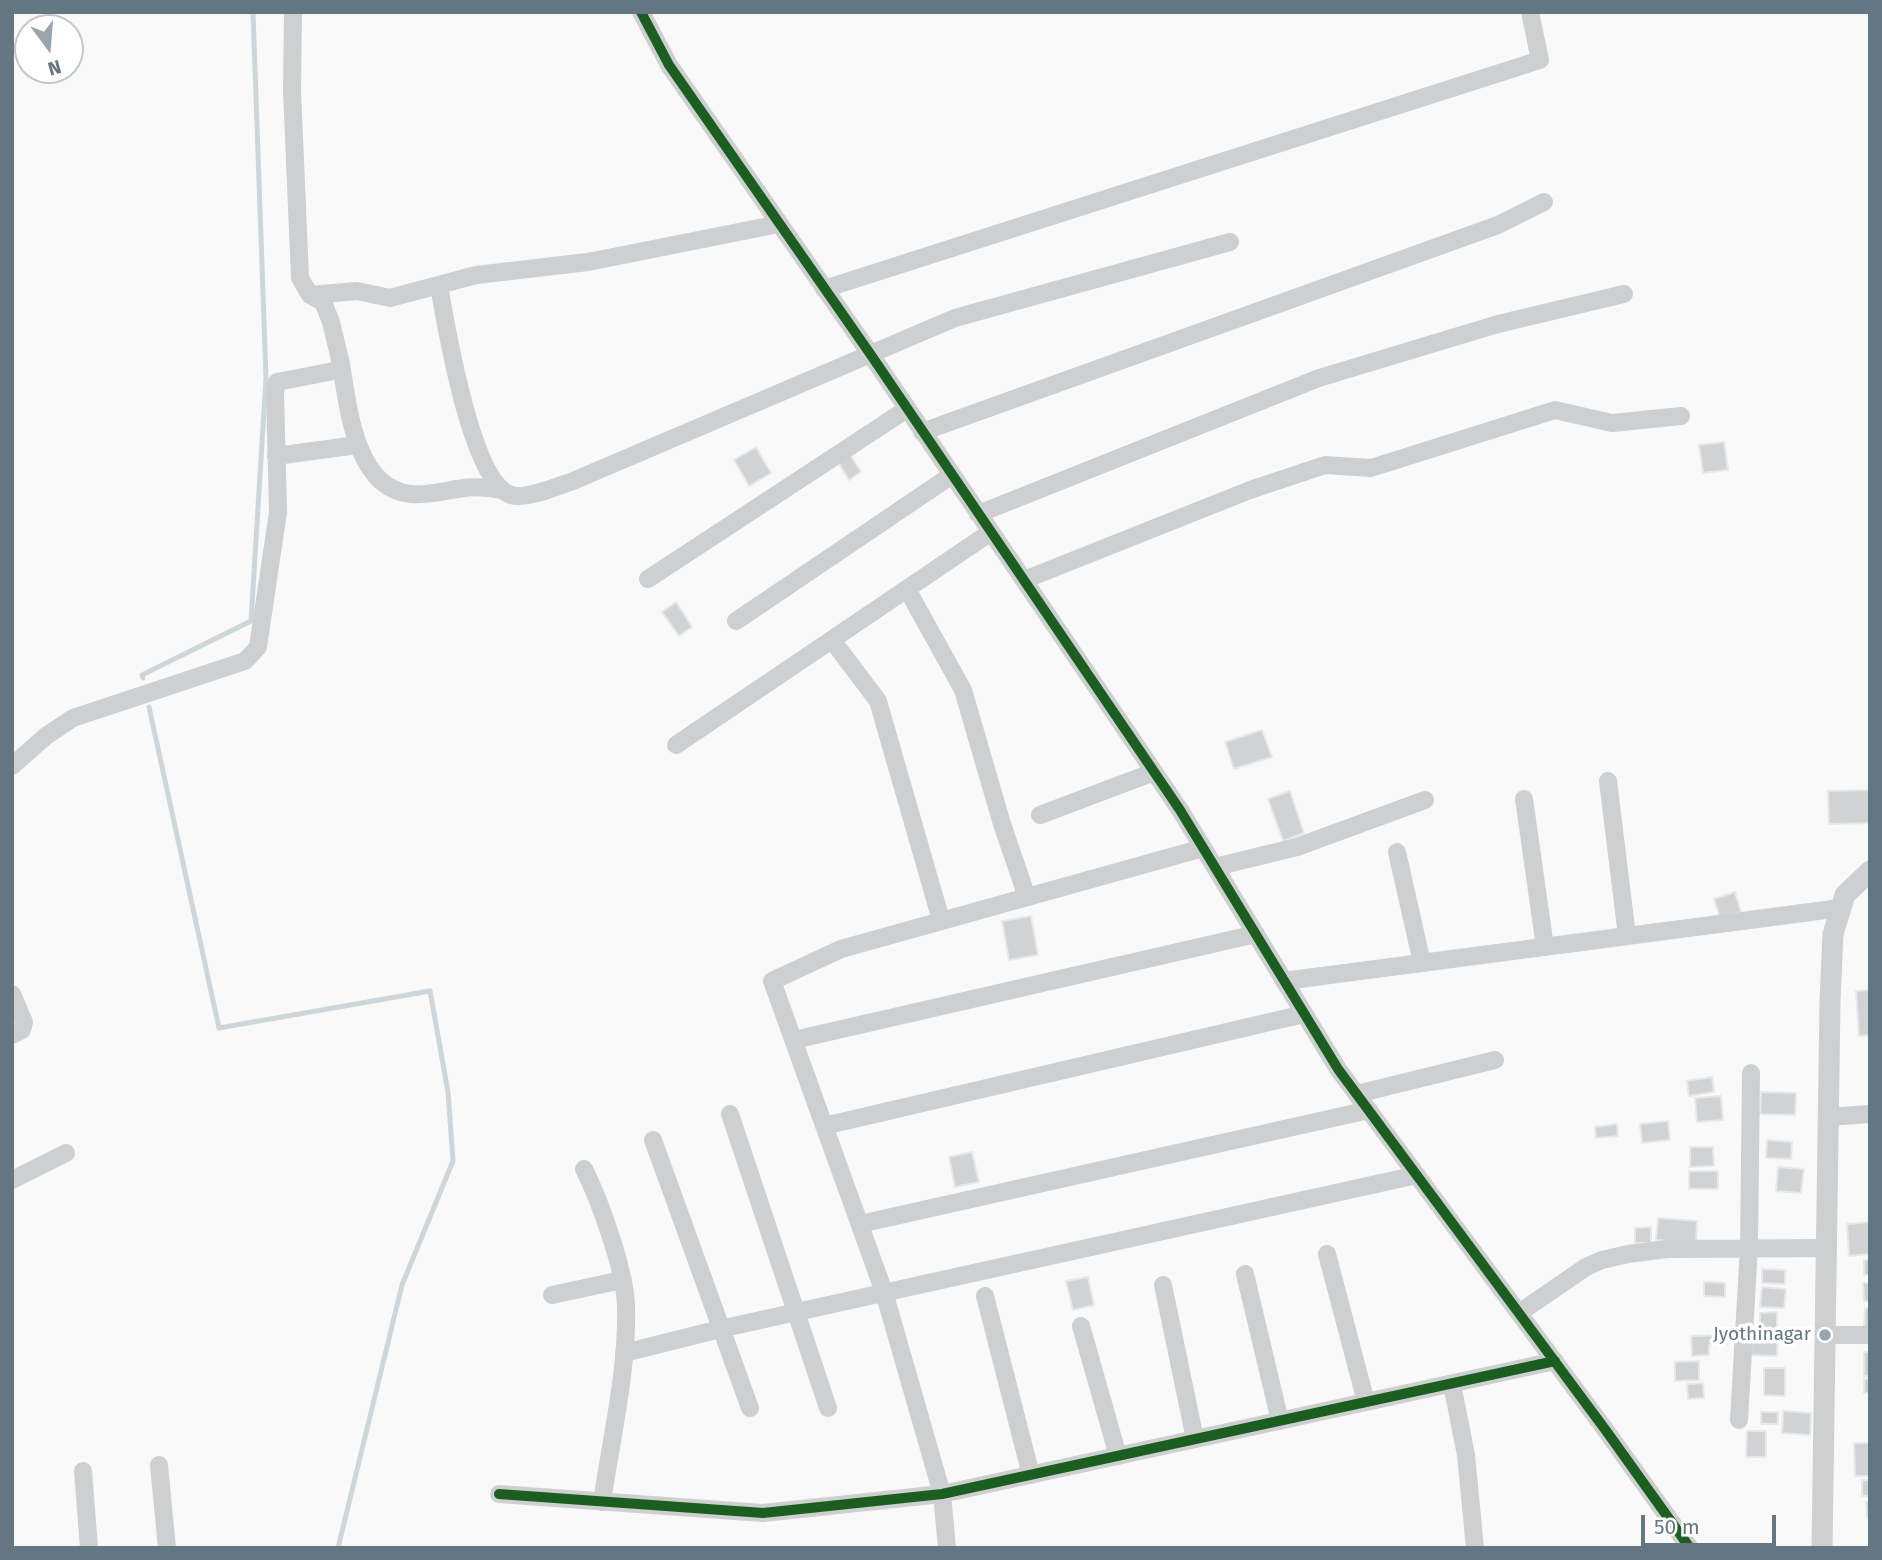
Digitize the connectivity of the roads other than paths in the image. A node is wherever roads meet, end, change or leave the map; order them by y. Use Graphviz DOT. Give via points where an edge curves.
graph roads {
  1 [pos="293,12"];
  2 [pos="641,12"];
  3 [pos="1530,12"];
  4 [pos="1544,202"];
  5 [pos="779,224"];
  6 [pos="1230,242"];
  7 [pos="439,286"];
  8 [pos="824,289"];
  9 [pos="1624,294"];
  10 [pos="310,295"];
  11 [pos="870,355"];
  12 [pos="341,364"];
  13 [pos="907,409"];
  14 [pos="1681,416"];
  15 [pos="922,432"];
  16 [pos="357,446"];
  17 [pos="276,456"];
  18 [pos="953,475"];
  19 [pos="502,490"];
  20 [pos="978,513"];
  21 [pos="991,532"];
  22 [pos="648,579"];
  23 [pos="1024,580"];
  24 [pos="907,589"];
  25 [pos="736,621"];
  26 [pos="832,640"];
  27 [pos="676,745"];
  28 [pos="12,766"];
  29 [pos="1154,772"];
  30 [pos="1608,781"];
  31 [pos="1524,799"];
  32 [pos="1425,800"];
  33 [pos="1040,815"];
  34 [pos="1203,848"];
  35 [pos="1397,852"];
  36 [pos="1215,867"];
  37 [pos="1870,871"];
  38 [pos="1027,897"];
  39 [pos="1841,908"];
  40 [pos="941,920"];
  41 [pos="1256,934"];
  42 [pos="1627,936"];
  43 [pos="1545,947"];
  44 [pos="1422,963"];
  45 [pos="1284,981"];
  46 [pos="12,994"];
  47 [pos="1304,1014"];
  48 [pos="12,1035"];
  49 [pos="794,1040"];
  50 [pos="1495,1060"];
  51 [pos="1751,1073"];
  52 [pos="1357,1094"];
  53 [pos="1369,1110"];
  54 [pos="730,1114"];
  55 [pos="1870,1114"];
  56 [pos="1828,1117"];
  57 [pos="824,1126"];
  58 [pos="653,1140"];
  59 [pos="66,1153"];
  60 [pos="584,1169"];
  61 [pos="1417,1175"];
  62 [pos="12,1180"];
  63 [pos="860,1224"];
  64 [pos="1749,1247"];
  65 [pos="1826,1248"];
  66 [pos="1327,1254"];
  67 [pos="1245,1274"];
  68 [pos="622,1280"];
  69 [pos="1163,1285"];
  70 [pos="884,1293"];
  71 [pos="552,1295"];
  72 [pos="985,1296"];
  73 [pos="796,1312"];
  74 [pos="1519,1313"];
  75 [pos="1081,1326"];
  76 [pos="720,1329"];
  77 [pos="1825,1335"];
  78 [pos="1870,1335"];
  79 [pos="624,1353"];
  80 [pos="1555,1361"];
  81 [pos="1452,1384"];
  82 [pos="1366,1402"];
  83 [pos="750,1408"];
  84 [pos="828,1408"];
  85 [pos="1739,1420"];
  86 [pos="1280,1421"];
  87 [pos="1195,1439"];
  88 [pos="1118,1456"];
  89 [pos="159,1465"];
  90 [pos="83,1471"];
  91 [pos="1031,1475"];
  92 [pos="499,1494"];
  93 [pos="942,1494"];
  94 [pos="602,1502"];
  95 [pos="89,1548"];
  96 [pos="167,1548"];
  97 [pos="947,1548"];
  98 [pos="1475,1548"];
  99 [pos="1690,1548"];
  100 [pos="1822,1548"];
  1 -- 10 [label="street" via="300,278"];
  2 -- 5 [label="street" via="669,65"];
  3 -- 8 [label="street" via="1540,60"];
  4 -- 15 [label="street" via="1485,230"];
  5 -- 7 [label="street" via="588,262 476,275"];
  5 -- 8 [label="street"];
  6 -- 11 [label="street" via="955,317"];
  7 -- 10 [label="street" via="390,298 357,290"];
  7 -- 19 [label="street" via="467,417 481,455"];
  8 -- 11 [label="street"];
  9 -- 20 [label="street" via="1497,324 1319,378"];
  10 -- 12 [label="street" via="323,303"];
  11 -- 13 [label="street"];
  11 -- 19 [label="street" via="573,481 520,496"];
  12 -- 16 [label="street"];
  12 -- 17 [label="street" via="334,371 277,382"];
  13 -- 15 [label="street"];
  13 -- 22 [label="street"];
  14 -- 23 [label="street" via="1612,423 1555,410 1371,468 1325,465"];
  15 -- 18 [label="street"];
  16 -- 17 [label="street"];
  16 -- 19 [label="street" via="380,480 409,494 468,487"];
  17 -- 28 [label="street" via="278,512 258,647 245,661 73,718"];
  18 -- 20 [label="street"];
  18 -- 25 [label="street"];
  20 -- 21 [label="street"];
  21 -- 23 [label="street"];
  21 -- 24 [label="street"];
  23 -- 29 [label="street"];
  24 -- 26 [label="street"];
  24 -- 38 [label="street" via="963,690"];
  26 -- 27 [label="street"];
  26 -- 40 [label="street" via="878,701"];
  29 -- 33 [label="street"];
  29 -- 34 [label="street"];
  30 -- 42 [label="street"];
  31 -- 43 [label="street"];
  32 -- 36 [label="street" via="1297,847"];
  34 -- 36 [label="street"];
  34 -- 38 [label="street"];
  35 -- 44 [label="street"];
  36 -- 41 [label="street"];
  37 -- 39 [label="street" via="1845,895"];
  38 -- 40 [label="street"];
  39 -- 42 [label="street"];
  39 -- 56 [label="street" via="1833,934"];
  40 -- 49 [label="street" via="841,949 772,981"];
  41 -- 45 [label="street"];
  41 -- 49 [label="street"];
  42 -- 43 [label="street"];
  43 -- 44 [label="street"];
  44 -- 45 [label="street"];
  45 -- 47 [label="street"];
  46 -- 48 [label="street" via="24,1022 22,1030"];
  47 -- 52 [label="street"];
  47 -- 57 [label="street"];
  49 -- 57 [label="street"];
  50 -- 52 [label="street"];
  51 -- 64 [label="street"];
  52 -- 53 [label="street"];
  53 -- 61 [label="street"];
  53 -- 63 [label="street"];
  54 -- 73 [label="street"];
  55 -- 56 [label="street"];
  56 -- 65 [label="street"];
  57 -- 63 [label="street"];
  58 -- 76 [label="street"];
  59 -- 62 [label="street"];
  60 -- 68 [label="street"];
  61 -- 70 [label="street"];
  61 -- 74 [label="street"];
  63 -- 70 [label="street"];
  64 -- 65 [label="street"];
  64 -- 74 [label="street" via="1667,1249 1602,1260"];
  64 -- 85 [label="street"];
  65 -- 77 [label="street"];
  66 -- 82 [label="street"];
  67 -- 86 [label="street"];
  68 -- 71 [label="street"];
  68 -- 79 [label="street"];
  69 -- 87 [label="street"];
  70 -- 73 [label="street"];
  70 -- 93 [label="street"];
  72 -- 91 [label="street"];
  73 -- 76 [label="street"];
  73 -- 84 [label="street"];
  74 -- 80 [label="street"];
  75 -- 88 [label="street"];
  76 -- 79 [label="street"];
  76 -- 83 [label="street"];
  77 -- 78 [label="street"];
  77 -- 100 [label="street"];
  79 -- 94 [label="street"];
  80 -- 81 [label="street"];
  80 -- 99 [label="street"];
  81 -- 82 [label="street"];
  81 -- 98 [label="street" via="1466,1455"];
  82 -- 86 [label="street"];
  86 -- 87 [label="street"];
  87 -- 88 [label="street"];
  88 -- 91 [label="street"];
  89 -- 96 [label="street"];
  90 -- 95 [label="street"];
  91 -- 93 [label="street"];
  92 -- 94 [label="street"];
  93 -- 94 [label="street" via="763,1513"];
  93 -- 97 [label="street"];
}
